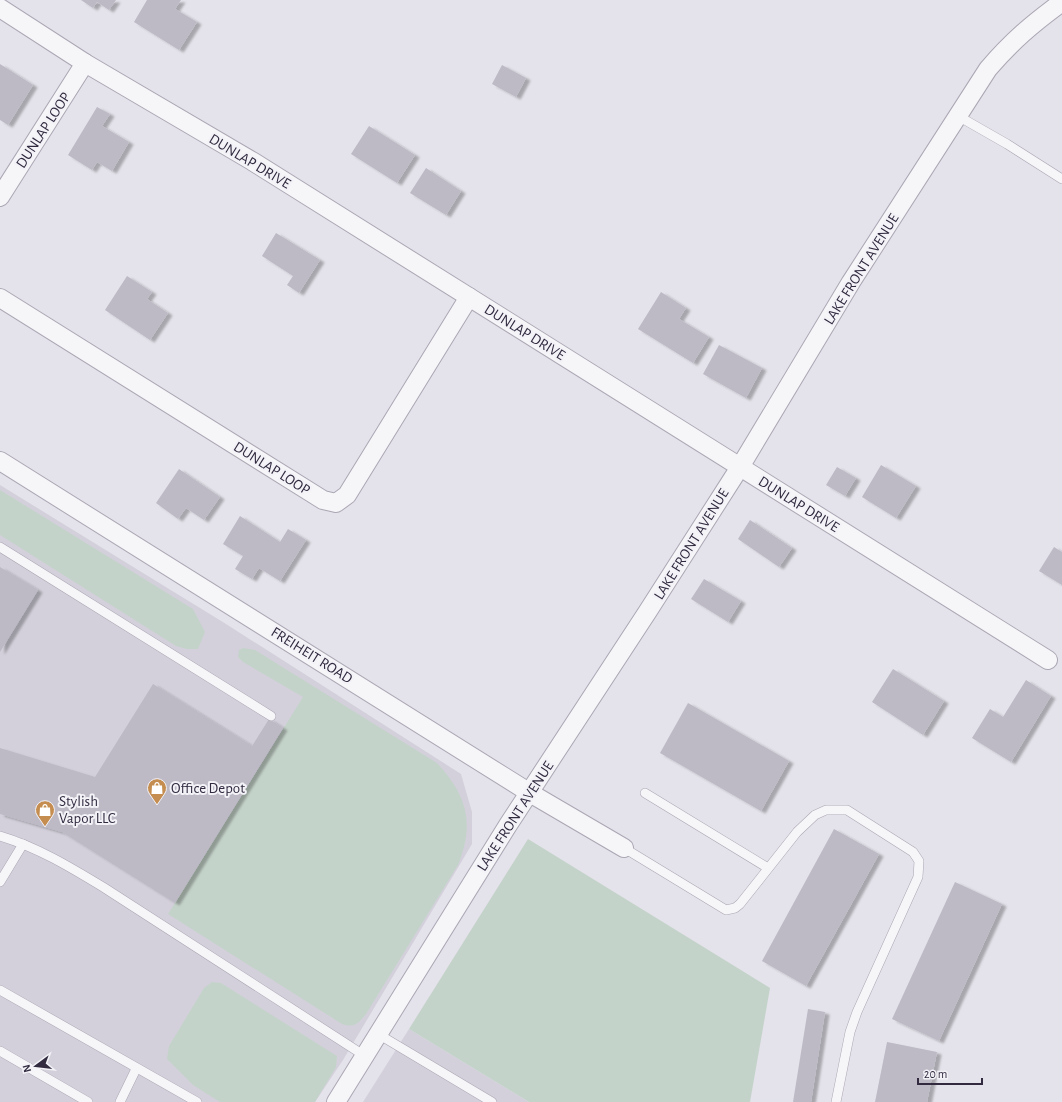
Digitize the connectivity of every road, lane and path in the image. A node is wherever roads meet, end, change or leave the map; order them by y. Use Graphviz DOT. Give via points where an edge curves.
graph roads {
  1 [pos="1062,2"];
  2 [pos="0,8"];
  3 [pos="85,63"];
  4 [pos="958,116"];
  5 [pos="1062,179"];
  6 [pos="0,197"];
  7 [pos="469,297"];
  8 [pos="0,298"];
  9 [pos="0,461"];
  10 [pos="740,467"];
  11 [pos="0,547"];
  12 [pos="1048,660"];
  13 [pos="271,716"];
  14 [pos="645,792"];
  15 [pos="530,793"];
  16 [pos="0,836"];
  17 [pos="23,844"];
  18 [pos="624,848"];
  19 [pos="768,868"];
  20 [pos="0,882"];
  21 [pos="0,990"];
  22 [pos="378,1034"];
  23 [pos="0,1050"];
  24 [pos="365,1056"];
  25 [pos="136,1069"];
  26 [pos="88,1102"];
  27 [pos="120,1102"];
  28 [pos="197,1102"];
  29 [pos="336,1102"];
  30 [pos="492,1102"];
  31 [pos="836,1102"];
  1 -- 4 [label="street, LAKE FRONT AVENUE" via="1009,43 988,69"];
  2 -- 3 [label="street, DUNLAP DRIVE"];
  3 -- 6 [label="street, DUNLAP LOOP"];
  3 -- 7 [label="street, DUNLAP DRIVE" via="252,160"];
  4 -- 5 [label="lane"];
  4 -- 10 [label="street, LAKE FRONT AVENUE" via="851,282"];
  7 -- 8 [label="street, DUNLAP LOOP" via="347,495 336,503 323,500"];
  7 -- 10 [label="street, DUNLAP DRIVE"];
  9 -- 15 [label="street, FREIHEIT ROAD"];
  10 -- 12 [label="street, DUNLAP DRIVE"];
  10 -- 15 [label="street, LAKE FRONT AVENUE"];
  11 -- 13 [label="lane"];
  14 -- 19 [label="lane"];
  15 -- 18 [label="street, FREIHEIT ROAD"];
  15 -- 22 [label="street, LAKE FRONT AVENUE"];
  16 -- 17 [label="lane"];
  17 -- 20 [label="lane"];
  17 -- 24 [label="lane" via="64,863 104,887"];
  18 -- 19 [label="lane" via="726,910 740,904"];
  19 -- 31 [label="lane" via="809,820 820,812 833,809 847,810 908,848 919,861 918,877 853,1022"];
  21 -- 25 [label="lane"];
  22 -- 24 [label="street, LAKE FRONT AVENUE"];
  22 -- 30 [label="lane"];
  23 -- 26 [label="lane"];
  24 -- 29 [label="street, LAKE FRONT AVENUE"];
  25 -- 27 [label="lane"];
  25 -- 28 [label="lane"];
}
